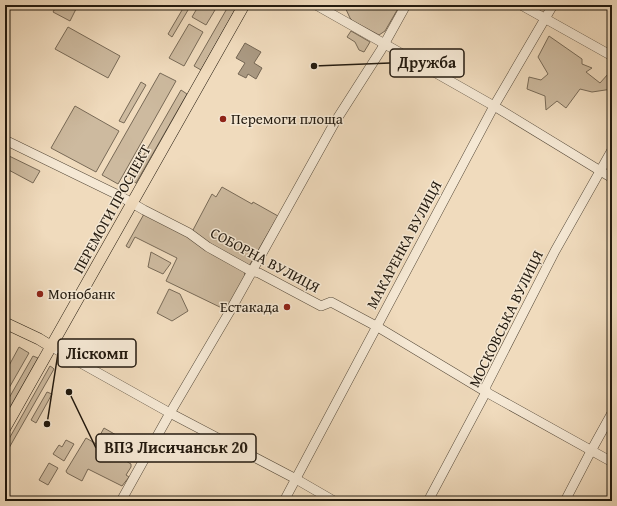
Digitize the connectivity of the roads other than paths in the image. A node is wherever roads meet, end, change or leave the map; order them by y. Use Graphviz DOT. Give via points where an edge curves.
graph roads {
  1 [pos="244,5"];
  2 [pos="316,5"];
  3 [pos="406,5"];
  4 [pos="521,5"];
  5 [pos="553,5"];
  6 [pos="545,20"];
  7 [pos="384,44"];
  8 [pos="612,56"];
  9 [pos="494,106"];
  10 [pos="5,140"];
  11 [pos="612,150"];
  12 [pos="600,170"];
  13 [pos="612,178"];
  14 [pos="132,204"];
  15 [pos="251,271"];
  16 [pos="5,323"];
  17 [pos="376,326"];
  18 [pos="52,347"];
  19 [pos="486,392"];
  20 [pos="170,412"];
  21 [pos="612,413"];
  22 [pos="5,428"];
  23 [pos="591,450"];
  24 [pos="612,462"];
  25 [pos="296,479"];
  26 [pos="121,501"];
  27 [pos="284,501"];
  28 [pos="334,501"];
  29 [pos="428,501"];
  30 [pos="565,501"];
  1 -- 14 [label="main road, ПЕРЕМОГИ ПРОСПЕКТ"];
  2 -- 7 [label="street"];
  3 -- 7 [label="street"];
  4 -- 6 [label="street"];
  5 -- 6 [label="street, МАКАРЕНКА ВУЛИЦЯ"];
  6 -- 8 [label="street"];
  6 -- 9 [label="street, МАКАРЕНКА ВУЛИЦЯ"];
  7 -- 9 [label="street"];
  7 -- 15 [label="street" via="335,122"];
  9 -- 12 [label="street"];
  9 -- 17 [label="street, МАКАРЕНКА ВУЛИЦЯ"];
  10 -- 14 [label="street, СОБОРНА ВУЛИЦЯ"];
  11 -- 12 [label="street, МОСКОВСЬКА ВУЛИЦЯ"];
  12 -- 13 [label="street"];
  12 -- 19 [label="street, МОСКОВСЬКА ВУЛИЦЯ" via="540,279 486,386"];
  14 -- 15 [label="street, СОБОРНА ВУЛИЦЯ" via="189,233 208,247"];
  14 -- 18 [label="main road, ПЕРЕМОГИ ПРОСПЕКТ"];
  15 -- 17 [label="street, СОБОРНА ВУЛИЦЯ" via="321,306 331,302"];
  15 -- 20 [label="street"];
  16 -- 18 [label="main road"];
  17 -- 19 [label="street, СОБОРНА ВУЛИЦЯ"];
  17 -- 25 [label="street, МАКАРЕНКА ВУЛИЦЯ"];
  18 -- 20 [label="street"];
  18 -- 22 [label="main road, ПЕРЕМОГИ ПРОСПЕКТ"];
  19 -- 23 [label="street, СОБОРНА ВУЛИЦЯ"];
  19 -- 29 [label="street, МОСКОВСЬКА ВУЛИЦЯ"];
  20 -- 25 [label="street"];
  20 -- 26 [label="street"];
  21 -- 23 [label="street"];
  23 -- 24 [label="street, СОБОРНА ВУЛИЦЯ"];
  23 -- 30 [label="street"];
  25 -- 27 [label="street, МАКАРЕНКА ВУЛИЦЯ"];
  25 -- 28 [label="street"];
}
